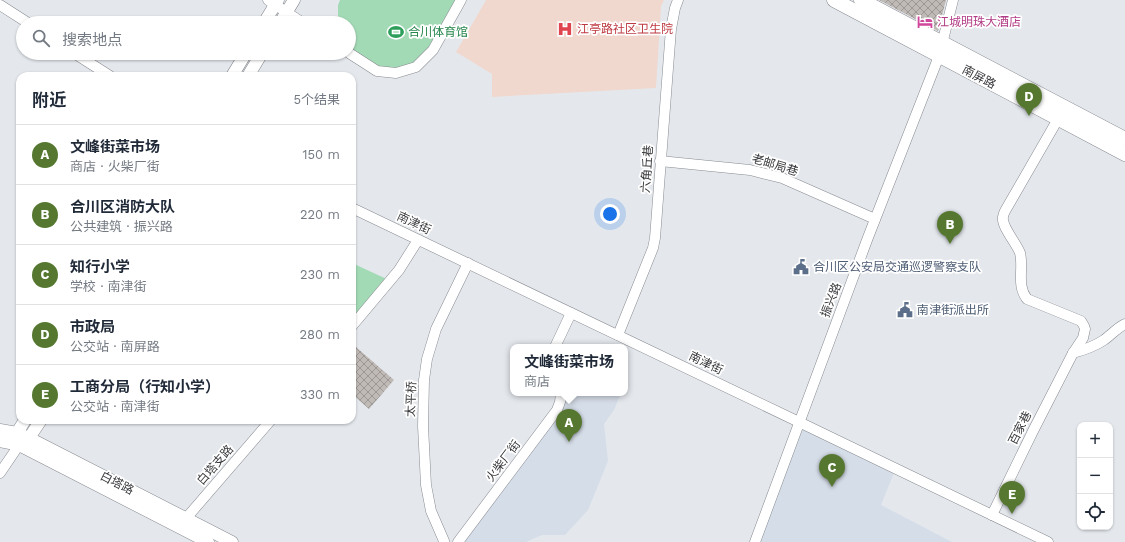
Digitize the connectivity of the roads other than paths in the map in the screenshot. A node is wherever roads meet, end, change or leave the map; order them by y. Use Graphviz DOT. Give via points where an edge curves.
graph roads {
  1 [pos="294,0"];
  2 [pos="461,0"];
  3 [pos="678,0"];
  4 [pos="834,0"];
  5 [pos="861,0"];
  6 [pos="953,0"];
  7 [pos="274,2"];
  8 [pos="0,5"];
  9 [pos="287,12"];
  10 [pos="17,16"];
  11 [pos="267,16"];
  12 [pos="284,16"];
  13 [pos="293,16"];
  14 [pos="940,50"];
  15 [pos="356,58"];
  16 [pos="85,60"];
  17 [pos="242,60"];
  18 [pos="258,60"];
  19 [pos="104,72"];
  20 [pos="234,72"];
  21 [pos="250,72"];
  22 [pos="1058,119"];
  23 [pos="1125,139"];
  24 [pos="1125,154"];
  25 [pos="660,161"];
  26 [pos="356,210"];
  27 [pos="875,219"];
  28 [pos="418,240"];
  29 [pos="468,263"];
  30 [pos="571,313"];
  31 [pos="356,321"];
  32 [pos="1125,324"];
  33 [pos="618,335"];
  34 [pos="556,344"];
  35 [pos="1073,353"];
  36 [pos="561,396"];
  37 [pos="799,422"];
  38 [pos="24,424"];
  39 [pos="39,424"];
  40 [pos="268,424"];
  41 [pos="0,430"];
  42 [pos="30,438"];
  43 [pos="18,439"];
  44 [pos="0,441"];
  45 [pos="0,473"];
  46 [pos="992,515"];
  47 [pos="182,522"];
  48 [pos="444,541"];
  49 [pos="208,542"];
  50 [pos="232,542"];
  51 [pos="458,542"];
  52 [pos="755,542"];
  53 [pos="1048,542"];
  1 -- 9 [label="street"];
  2 -- 15 [label="street" via="433,50 416,67 396,73 377,71"];
  3 -- 25 [label="street, 六角丘巷" via="671,29"];
  4 -- 14 [label="main road, 南屏路"];
  5 -- 14 [label="main road, 南屏路"];
  6 -- 14 [label="street, 振兴路"];
  7 -- 9 [label="street"];
  7 -- 11 [label="street"];
  8 -- 10 [label="street"];
  9 -- 12 [label="street"];
  9 -- 13 [label="street"];
  14 -- 22 [label="main road, 南屏路"];
  14 -- 23 [label="main road, 南屏路"];
  14 -- 27 [label="street, 振兴路"];
  16 -- 19 [label="street"];
  17 -- 20 [label="street"];
  18 -- 21 [label="street"];
  22 -- 24 [label="main road, 南屏路"];
  22 -- 35 [label="street, 百家巷" via="1002,218 1021,257 1023,294 1027,299 1081,321 1084,326 1083,338"];
  25 -- 27 [label="street, 老邮局巷" via="750,170 782,178"];
  25 -- 33 [label="street, 六角丘巷" via="653,248"];
  26 -- 28 [label="street, 南津街"];
  27 -- 37 [label="street, 振兴路"];
  28 -- 29 [label="street, 南津街"];
  28 -- 31 [label="street" via="399,270"];
  29 -- 30 [label="street, 南津街"];
  29 -- 48 [label="street, 太平桥" via="436,329 424,380 426,485 431,511"];
  30 -- 33 [label="street, 南津街"];
  30 -- 34 [label="street"];
  32 -- 35 [label="street" via="1104,340"];
  33 -- 37 [label="street, 南津街"];
  35 -- 46 [label="street, 百家巷"];
  36 -- 51 [label="street, 火柴厂街" via="557,410"];
  37 -- 46 [label="street, 南津街"];
  37 -- 52 [label="street, 振兴路"];
  38 -- 43 [label="street"];
  39 -- 42 [label="street"];
  40 -- 47 [label="street, 白塔支路"];
  41 -- 43 [label="street, 白塔路"];
  42 -- 43 [label="street, 白塔路"];
  42 -- 47 [label="street, 白塔路"];
  43 -- 44 [label="street, 白塔路"];
  43 -- 45 [label="street"];
  43 -- 47 [label="street, 白塔路"];
  46 -- 53 [label="street, 南津街"];
  47 -- 49 [label="street, 白塔路"];
  47 -- 50 [label="street, 白塔路"];
}
